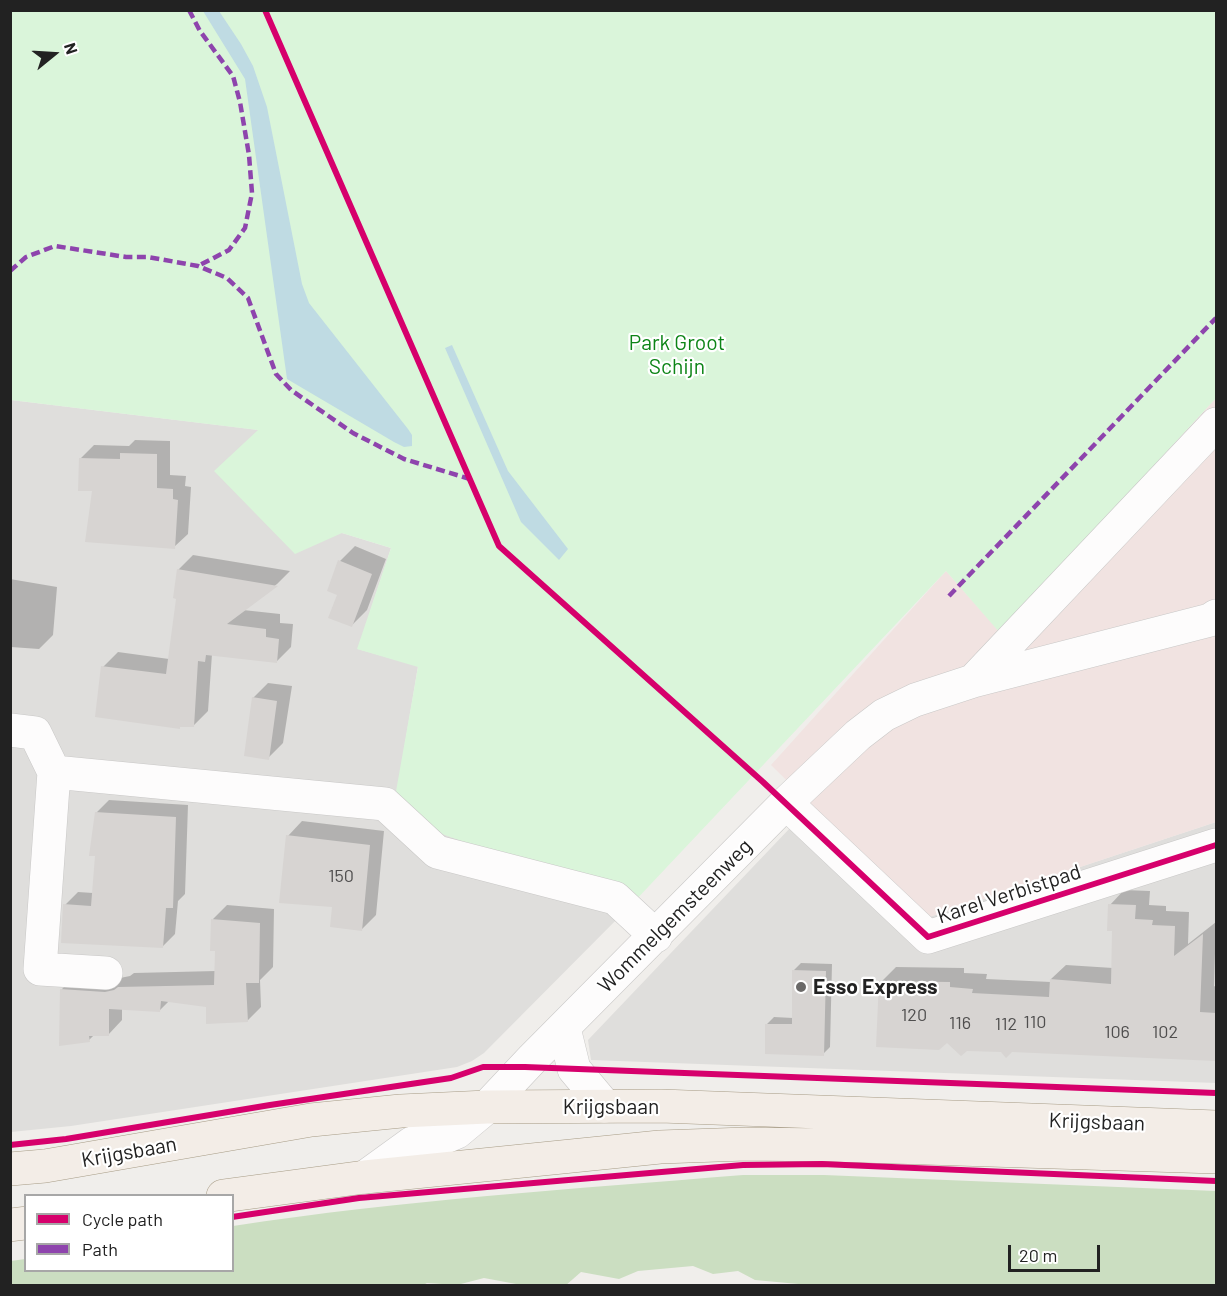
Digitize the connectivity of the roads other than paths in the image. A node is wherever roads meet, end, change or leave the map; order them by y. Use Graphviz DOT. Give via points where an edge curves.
graph roads {
  1 [pos="1216,424"];
  2 [pos="1216,616"];
  3 [pos="974,681"];
  4 [pos="10,730"];
  5 [pos="54,772"];
  6 [pos="786,803"];
  7 [pos="1216,845"];
  8 [pos="656,936"];
  9 [pos="106,973"];
  10 [pos="564,1028"];
  11 [pos="605,1106"];
  12 [pos="487,1107"];
  13 [pos="1216,1127"];
  14 [pos="1216,1157"];
  15 [pos="10,1169"];
  16 [pos="365,1177"];
  17 [pos="234,1195"];
  1 -- 3 [label="street"];
  2 -- 3 [label="street, Wommelgemsteenweg"];
  3 -- 6 [label="street, Wommelgemsteenweg" via="915,700 884,715"];
  4 -- 5 [label="street" via="35,733"];
  5 -- 8 [label="street" via="385,804 437,852 615,898"];
  5 -- 9 [label="street" via="40,969"];
  6 -- 7 [label="street, Karel Verbistpad" via="928,937"];
  6 -- 8 [label="street, Wommelgemsteenweg"];
  8 -- 10 [label="street, Wommelgemsteenweg"];
  10 -- 11 [label="street" via="574,1069"];
  10 -- 12 [label="street, Wommelgemsteenweg"];
  11 -- 12 [label="main road, Krijgsbaan"];
  11 -- 13 [label="main road, Krijgsbaan"];
  12 -- 15 [label="main road, Krijgsbaan" via="311,1119"];
  12 -- 16 [label="street, Wommelgemsteenweg" via="457,1132 412,1143"];
  14 -- 16 [label="main road, Krijgsbaan" via="746,1144 660,1147"];
  16 -- 17 [label="main road, Krijgsbaan"];
}
